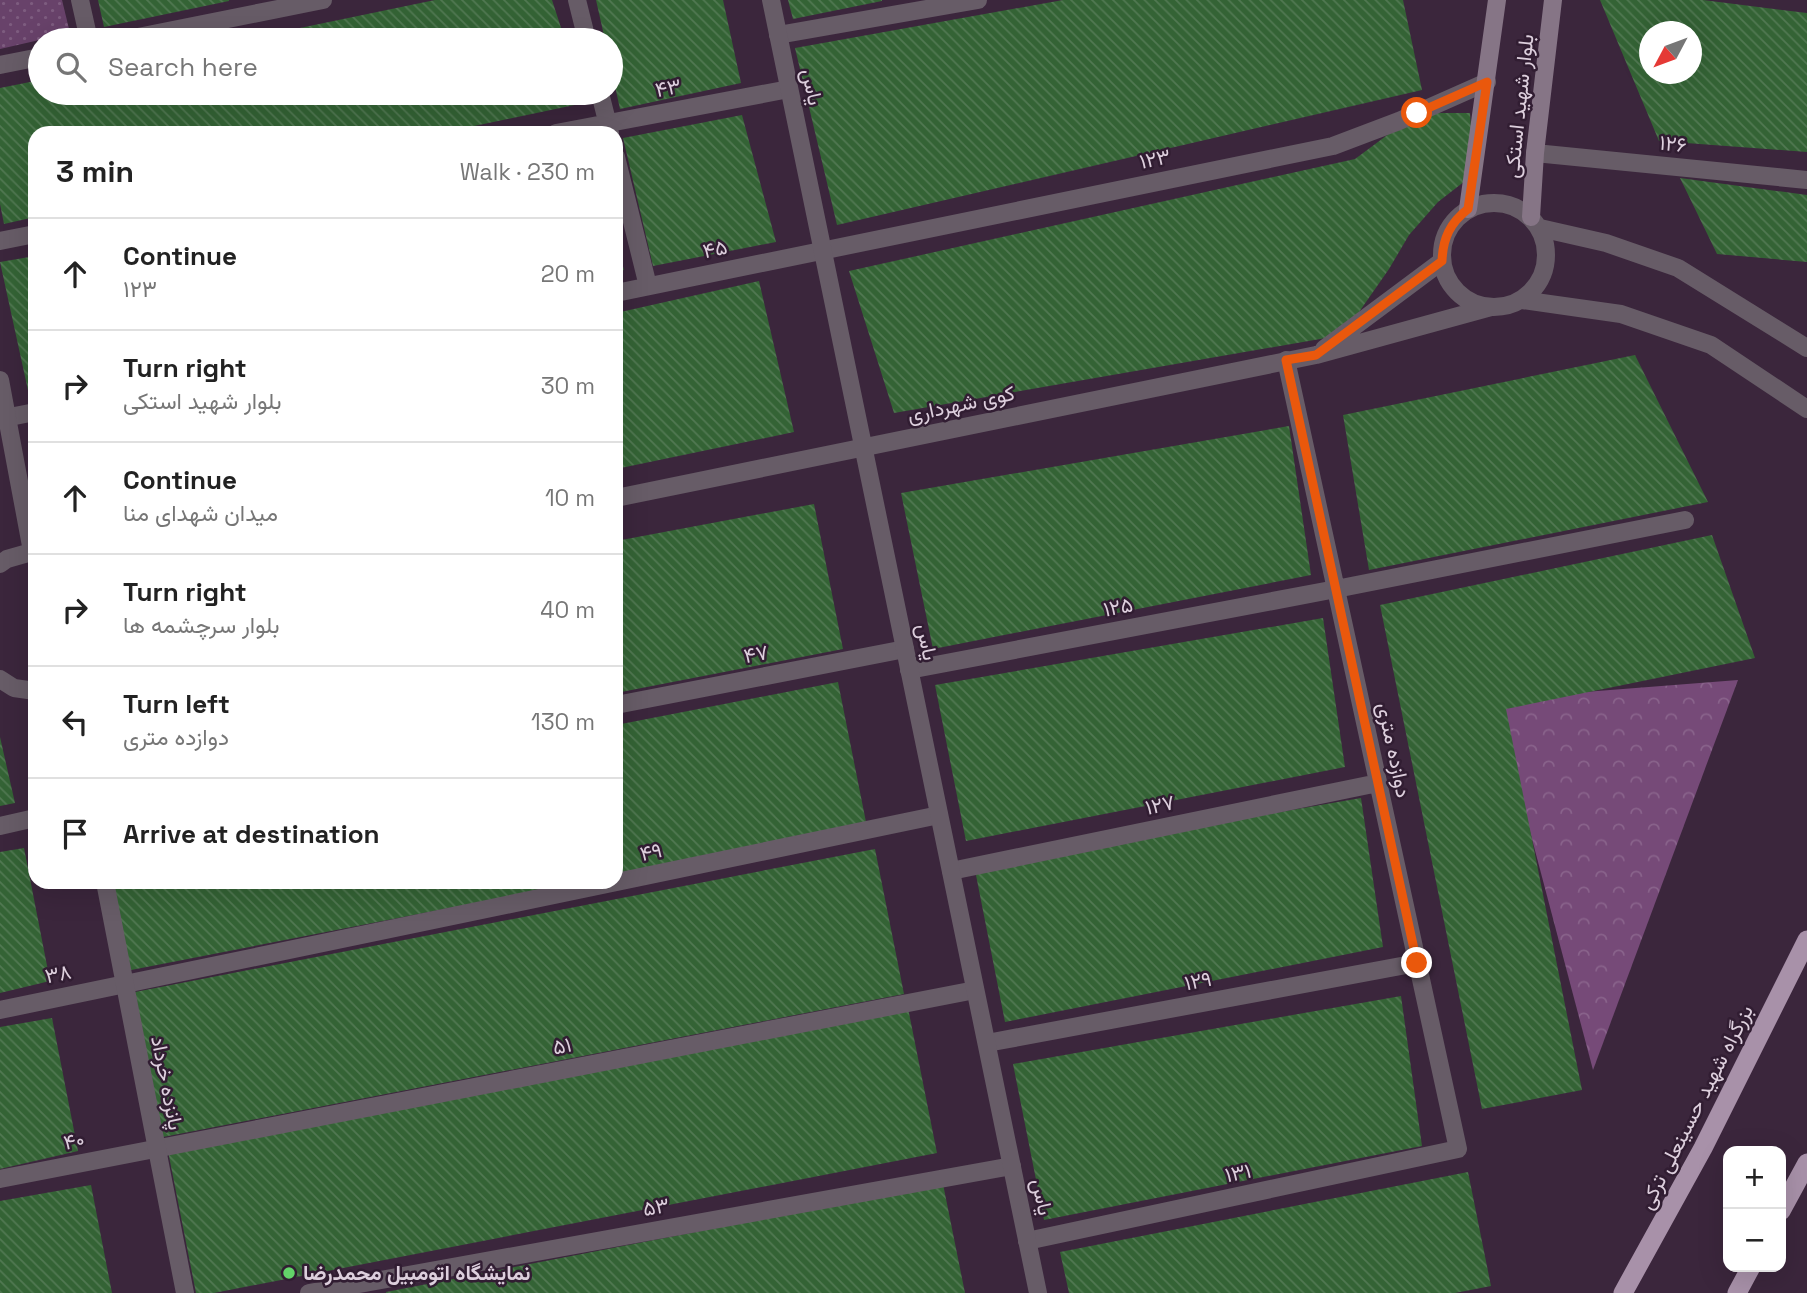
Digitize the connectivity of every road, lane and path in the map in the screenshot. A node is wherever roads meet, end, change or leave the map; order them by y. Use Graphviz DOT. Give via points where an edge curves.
graph roads {
  1 [pos="80,0"];
  2 [pos="323,0"];
  3 [pos="577,0"];
  4 [pos="771,0"];
  5 [pos="978,0"];
  6 [pos="1497,0"];
  7 [pos="1553,0"];
  8 [pos="86,28"];
  9 [pos="183,28"];
  10 [pos="584,28"];
  11 [pos="778,35"];
  12 [pos="28,59"];
  13 [pos="0,65"];
  14 [pos="1487,82"];
  15 [pos="789,89"];
  16 [pos="603,105"];
  17 [pos="608,126"];
  18 [pos="618,126"];
  19 [pos="1535,153"];
  20 [pos="1807,180"];
  21 [pos="623,186"];
  22 [pos="1468,209"];
  23 [pos="1535,223"];
  24 [pos="28,235"];
  25 [pos="0,241"];
  26 [pos="822,250"];
  27 [pos="1442,261"];
  28 [pos="648,286"];
  29 [pos="623,291"];
  30 [pos="1522,300"];
  31 [pos="1491,307"];
  32 [pos="1807,348"];
  33 [pos="1316,355"];
  34 [pos="1286,360"];
  35 [pos="0,380"];
  36 [pos="1807,409"];
  37 [pos="28,413"];
  38 [pos="4,418"];
  39 [pos="863,447"];
  40 [pos="623,497"];
  41 [pos="1685,520"];
  42 [pos="28,524"];
  43 [pos="28,553"];
  44 [pos="0,564"];
  45 [pos="1336,589"];
  46 [pos="905,649"];
  47 [pos="909,670"];
  48 [pos="0,679"];
  49 [pos="28,690"];
  50 [pos="623,704"];
  51 [pos="1378,783"];
  52 [pos="939,815"];
  53 [pos="28,820"];
  54 [pos="0,826"];
  55 [pos="951,871"];
  56 [pos="623,881"];
  57 [pos="106,889"];
  58 [pos="583,889"];
  59 [pos="1807,940"];
  60 [pos="1417,963"];
  61 [pos="125,984"];
  62 [pos="975,990"];
  63 [pos="0,1010"];
  64 [pos="987,1043"];
  65 [pos="156,1147"];
  66 [pos="1458,1149"];
  67 [pos="1807,1163"];
  68 [pos="1012,1166"];
  69 [pos="0,1179"];
  70 [pos="1782,1209"];
  71 [pos="1027,1241"];
  72 [pos="1748,1272"];
  73 [pos="185,1293"];
  74 [pos="309,1293"];
  75 [pos="1038,1293"];
  76 [pos="1623,1293"];
  77 [pos="1737,1293"];
  1 -- 8 [label="street"];
  2 -- 9 [label="street"];
  3 -- 10 [label="street"];
  4 -- 11 [label="street, یاس"];
  5 -- 11 [label="street"];
  6 -- 14 [label="main road, بلوار شهید استکی"];
  7 -- 19 [label="main road, بلوار شهید استکی"];
  11 -- 15 [label="street, یاس"];
  12 -- 13 [label="street"];
  14 -- 22 [label="main road, بلوار شهید استکی"];
  14 -- 26 [label="street, ۱۲۳" via="1333,146"];
  15 -- 18 [label="street, ۴۳"];
  15 -- 26 [label="street, یاس"];
  16 -- 17 [label="street"];
  19 -- 20 [label="street, ۱۲۶"];
  19 -- 23 [label="main road, بلوار شهید استکی"];
  21 -- 28 [label="street"];
  22 -- 23 [label="street" via="1501,202 1517,207"];
  22 -- 27 [label="street" via="1448,231"];
  23 -- 30 [label="street" via="1546,247 1546,267 1537,286"];
  23 -- 32 [label="street" via="1678,268"];
  24 -- 25 [label="street"];
  26 -- 28 [label="street, ۴۵"];
  26 -- 39 [label="street, یاس"];
  27 -- 31 [label="street" via="1446,275 1464,298"];
  27 -- 33 [label="street"];
  28 -- 29 [label="street, ۴۵"];
  30 -- 31 [label="street"];
  30 -- 36 [label="street" via="1621,314 1711,345"];
  31 -- 33 [label="street, کوی شهرداری"];
  33 -- 34 [label="street, کوی شهرداری"];
  34 -- 39 [label="street, کوی شهرداری"];
  34 -- 45 [label="street, دوازده متری"];
  35 -- 38 [label="street"];
  37 -- 38 [label="street"];
  38 -- 42 [label="street"];
  39 -- 40 [label="street, کوی شهرداری"];
  39 -- 46 [label="street, یاس"];
  41 -- 45 [label="street, ۱۲۵"];
  43 -- 44 [label="street"];
  45 -- 47 [label="street, ۱۲۵"];
  45 -- 51 [label="street, دوازده متری"];
  46 -- 47 [label="street, یاس"];
  46 -- 50 [label="street, ۴۷"];
  47 -- 52 [label="street, یاس"];
  48 -- 49 [label="street"];
  51 -- 55 [label="street, ۱۲۷"];
  51 -- 60 [label="street, دوازده متری"];
  52 -- 55 [label="street, یاس"];
  52 -- 56 [label="street, ۴۹"];
  53 -- 54 [label="street"];
  55 -- 62 [label="street, یاس"];
  57 -- 61 [label="street, پانزده خرداد"];
  58 -- 61 [label="street, ۴۹"];
  59 -- 76 [label="highway, بزرگراه شهید حسینعلی ترکی" via="1703,1148"];
  60 -- 64 [label="street, ۱۲۹"];
  60 -- 66 [label="street, دوازده متری"];
  61 -- 63 [label="street, ۳۸"];
  61 -- 65 [label="street, پانزده خرداد"];
  62 -- 64 [label="street, یاس"];
  62 -- 65 [label="street, ۵۱"];
  64 -- 68 [label="street, یاس"];
  65 -- 69 [label="street, ۴۰"];
  65 -- 73 [label="street, پانزده خرداد"];
  66 -- 71 [label="street, ۱۳۱"];
  67 -- 70 [label="highway"];
  68 -- 71 [label="street, یاس"];
  68 -- 74 [label="street, ۵۳"];
  71 -- 75 [label="street, یاس"];
  72 -- 77 [label="highway"];
}
